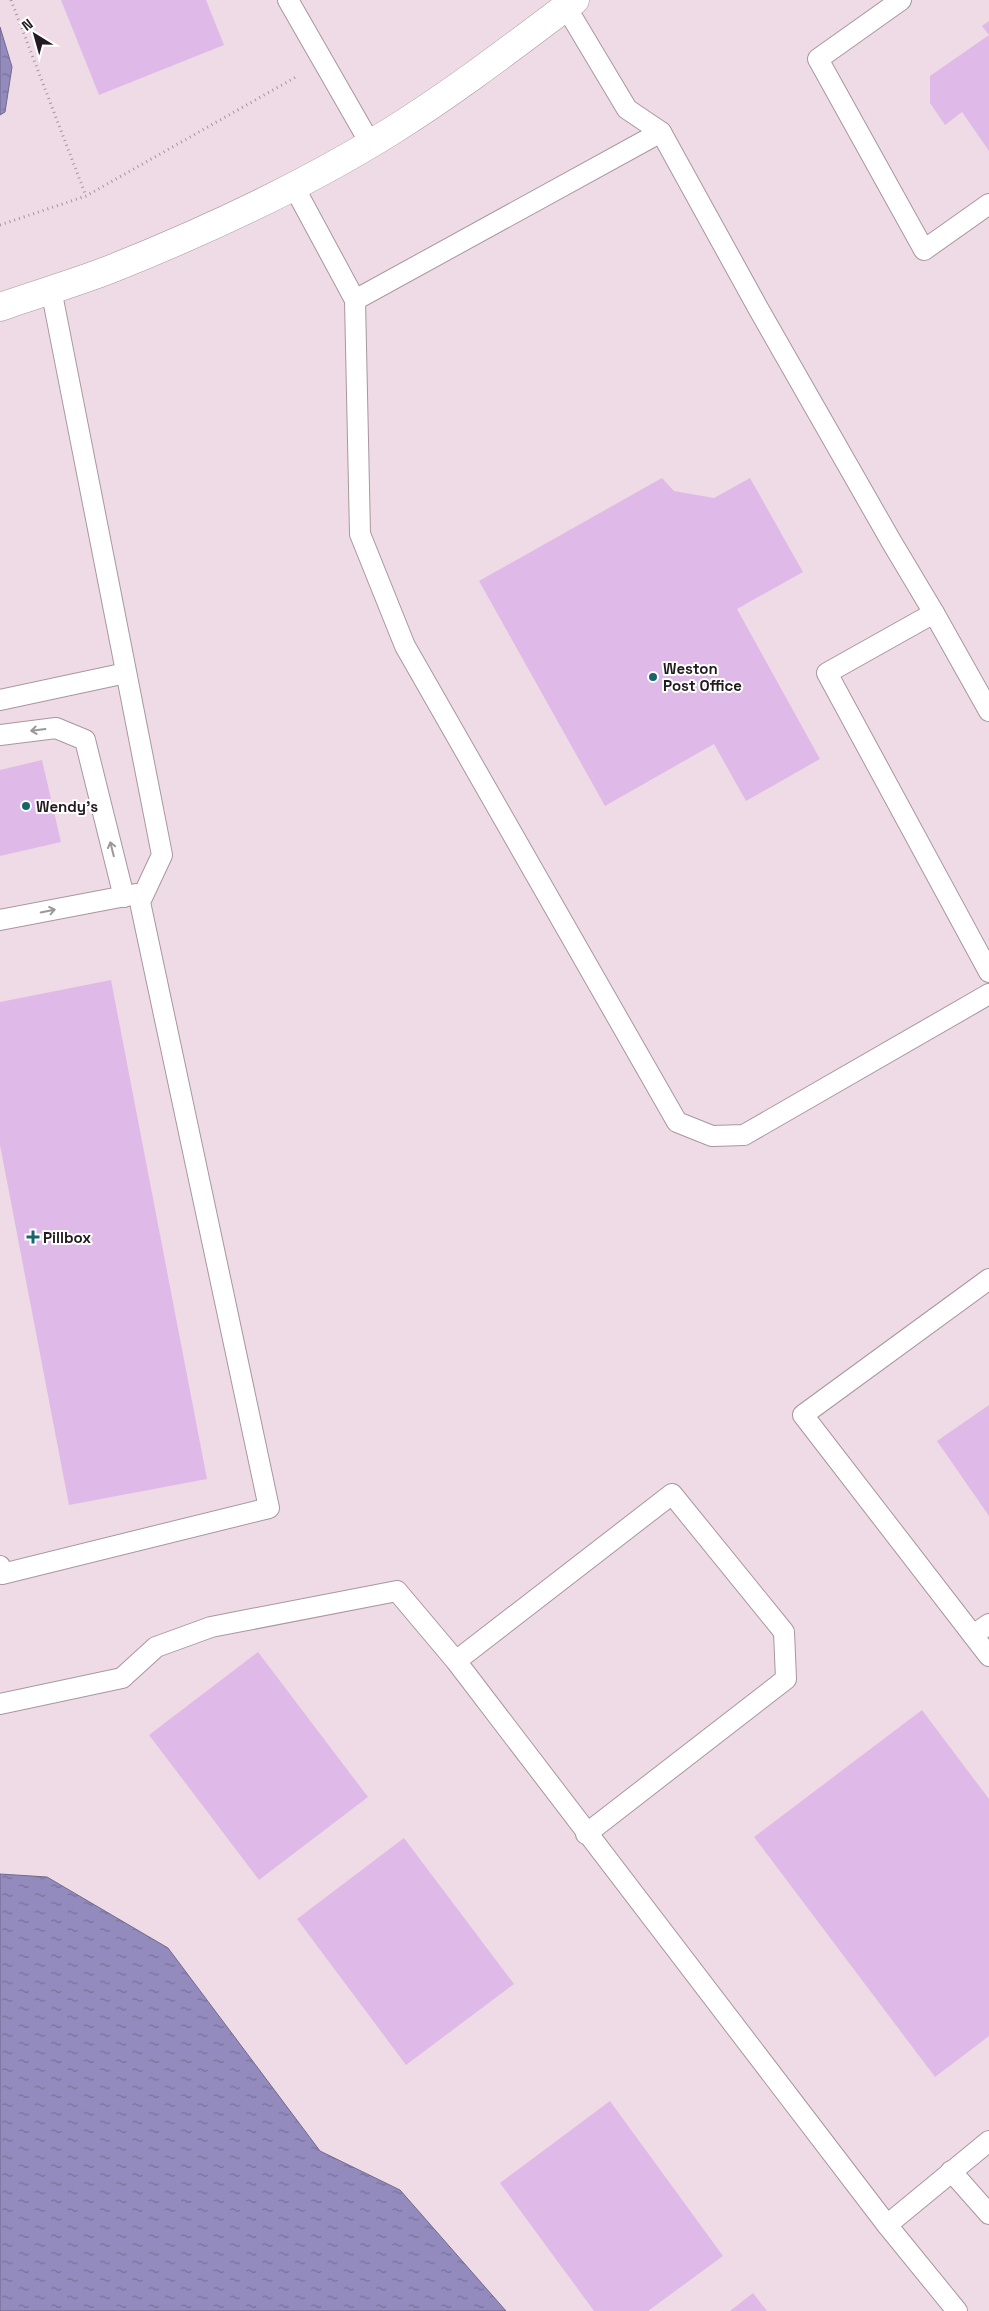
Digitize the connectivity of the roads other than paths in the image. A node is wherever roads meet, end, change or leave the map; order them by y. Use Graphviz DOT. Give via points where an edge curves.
graph roads {
  1 [pos="288,0"];
  2 [pos="901,0"];
  3 [pos="570,3"];
  4 [pos="661,132"];
  5 [pos="370,143"];
  6 [pos="294,185"];
  7 [pos="989,204"];
  8 [pos="51,290"];
  9 [pos="355,300"];
  10 [pos="0,306"];
  11 [pos="934,613"];
  12 [pos="126,673"];
  13 [pos="0,700"];
  14 [pos="989,711"];
  15 [pos="0,735"];
  16 [pos="145,893"];
  17 [pos="124,897"];
  18 [pos="0,920"];
  19 [pos="989,972"];
  20 [pos="989,994"];
  21 [pos="989,1279"];
  22 [pos="0,1566"];
  23 [pos="981,1630"];
  24 [pos="989,1656"];
  25 [pos="456,1661"];
  26 [pos="0,1704"];
  27 [pos="586,1834"];
  28 [pos="989,2141"];
  29 [pos="951,2171"];
  30 [pos="989,2214"];
  31 [pos="887,2225"];
  32 [pos="957,2311"];
  1 -- 5 [label="lane"];
  2 -- 7 [label="lane" via="818,59 924,250"];
  3 -- 4 [label="lane" via="627,109"];
  3 -- 5 [label="street" via="495,61"];
  4 -- 9 [label="lane"];
  4 -- 11 [label="lane" via="758,308"];
  5 -- 6 [label="street"];
  6 -- 8 [label="street" via="110,270"];
  6 -- 9 [label="lane"];
  8 -- 10 [label="street"];
  8 -- 12 [label="lane"];
  9 -- 20 [label="lane" via="360,534 405,646 677,1122 712,1136 744,1135"];
  11 -- 14 [label="lane"];
  11 -- 19 [label="lane" via="827,673"];
  12 -- 13 [label="lane"];
  12 -- 16 [label="lane" via="162,855"];
  17 -- 15 [label="lane, one-way" via="85,740 56,728"];
  16 -- 17 [label="lane"];
  16 -- 22 [label="lane" via="140,902 269,1508 2,1574"];
  18 -- 17 [label="lane, one-way"];
  21 -- 23 [label="lane" via="803,1415"];
  23 -- 24 [label="lane"];
  25 -- 26 [label="lane" via="397,1591 211,1627 156,1647 122,1678"];
  25 -- 27 [label="lane"];
  25 -- 27 [label="lane" via="672,1494 784,1632 786,1679"];
  27 -- 31 [label="lane"];
  28 -- 29 [label="lane"];
  29 -- 30 [label="lane"];
  29 -- 31 [label="lane"];
  31 -- 32 [label="lane"];
}
